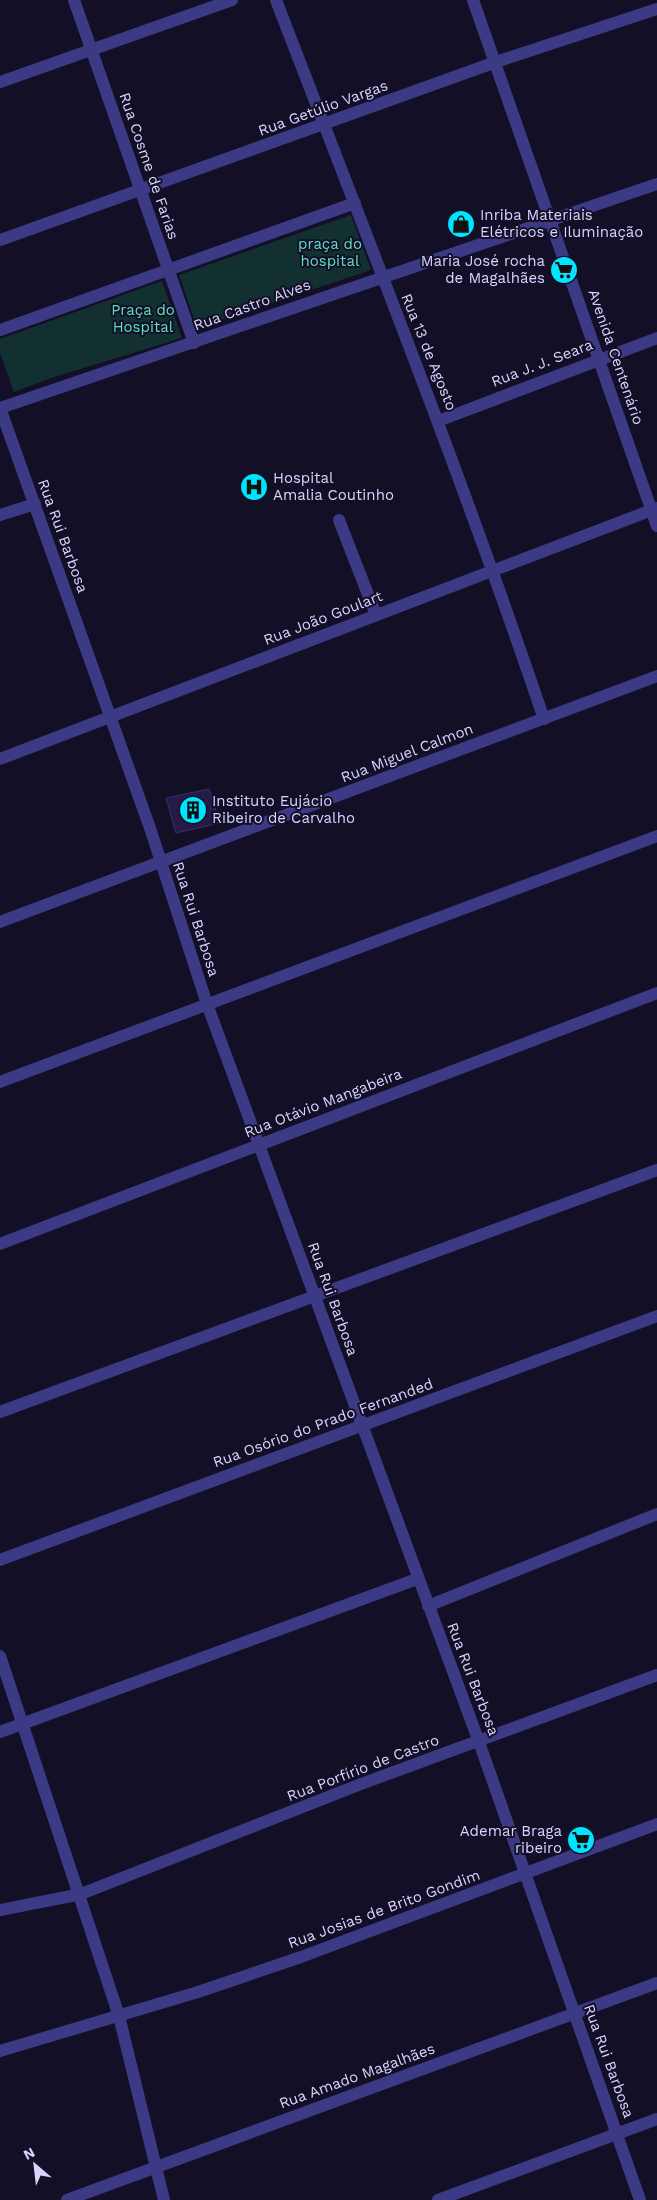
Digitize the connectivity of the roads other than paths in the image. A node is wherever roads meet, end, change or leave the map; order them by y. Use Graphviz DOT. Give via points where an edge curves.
graph roads {
  1 [pos="74,0"];
  2 [pos="232,0"];
  3 [pos="276,0"];
  4 [pos="473,0"];
  5 [pos="657,9"];
  6 [pos="91,50"];
  7 [pos="496,62"];
  8 [pos="0,82"];
  9 [pos="324,124"];
  10 [pos="657,184"];
  11 [pos="140,190"];
  12 [pos="354,204"];
  13 [pos="552,221"];
  14 [pos="0,240"];
  15 [pos="168,269"];
  16 [pos="382,278"];
  17 [pos="0,330"];
  18 [pos="657,338"];
  19 [pos="194,343"];
  20 [pos="599,358"];
  21 [pos="0,408"];
  22 [pos="438,421"];
  23 [pos="35,504"];
  24 [pos="654,509"];
  25 [pos="0,515"];
  26 [pos="339,520"];
  27 [pos="657,526"];
  28 [pos="493,570"];
  29 [pos="376,615"];
  30 [pos="657,676"];
  31 [pos="110,716"];
  32 [pos="544,719"];
  33 [pos="0,759"];
  34 [pos="657,836"];
  35 [pos="161,862"];
  36 [pos="0,922"];
  37 [pos="657,993"];
  38 [pos="207,1004"];
  39 [pos="0,1082"];
  40 [pos="258,1145"];
  41 [pos="657,1170"];
  42 [pos="0,1244"];
  43 [pos="315,1296"];
  44 [pos="657,1316"];
  45 [pos="0,1412"];
  46 [pos="363,1426"];
  47 [pos="657,1514"];
  48 [pos="0,1560"];
  49 [pos="417,1579"];
  50 [pos="428,1606"];
  51 [pos="0,1656"];
  52 [pos="657,1675"];
  53 [pos="23,1725"];
  54 [pos="0,1732"];
  55 [pos="480,1742"];
  56 [pos="657,1824"];
  57 [pos="525,1874"];
  58 [pos="81,1894"];
  59 [pos="0,1910"];
  60 [pos="657,1983"];
  61 [pos="575,2014"];
  62 [pos="120,2016"];
  63 [pos="0,2051"];
  64 [pos="657,2120"];
  65 [pos="618,2134"];
  66 [pos="154,2168"];
  67 [pos="67,2200"];
  68 [pos="164,2200"];
  69 [pos="438,2200"];
  70 [pos="640,2200"];
  1 -- 6 [label="street, Rua Cosme de Farias"];
  2 -- 6 [label="street"];
  3 -- 9 [label="street, Rua 13 de Agosto"];
  4 -- 7 [label="street, Avenida Centenário"];
  5 -- 7 [label="street, Rua Getúlio Vargas"];
  6 -- 8 [label="street"];
  6 -- 11 [label="street, Rua Cosme de Farias"];
  7 -- 9 [label="street, Rua Getúlio Vargas"];
  7 -- 13 [label="street, Avenida Centenário"];
  9 -- 11 [label="street, Rua Getúlio Vargas"];
  9 -- 12 [label="street, Rua 13 de Agosto"];
  10 -- 13 [label="street, Rua Castro Alves"];
  11 -- 14 [label="street, Rua Getúlio Vargas"];
  11 -- 15 [label="street, Rua Cosme de Farias"];
  12 -- 15 [label="street"];
  12 -- 16 [label="street, Rua 13 de Agosto"];
  13 -- 16 [label="street, Rua Castro Alves"];
  13 -- 20 [label="street, Avenida Centenário"];
  15 -- 17 [label="street"];
  15 -- 19 [label="street, Rua Cosme de Farias"];
  16 -- 19 [label="street, Rua Castro Alves"];
  16 -- 22 [label="street, Rua 13 de Agosto"];
  18 -- 20 [label="street, Rua J. J. Seara"];
  19 -- 21 [label="street, Rua Castro Alves"];
  20 -- 22 [label="street, Rua J. J. Seara"];
  20 -- 24 [label="street, Avenida Centenário"];
  21 -- 23 [label="street, Rua Rui Barbosa"];
  22 -- 28 [label="street, Rua 13 de Agosto"];
  23 -- 25 [label="street"];
  23 -- 31 [label="street, Rua Rui Barbosa"];
  24 -- 27 [label="street, Avenida Centenário"];
  24 -- 28 [label="street, Rua João Goulart"];
  26 -- 29 [label="street"];
  28 -- 29 [label="street, Rua João Goulart"];
  28 -- 32 [label="street, Rua 13 de Agosto"];
  29 -- 31 [label="street, Rua João Goulart"];
  30 -- 32 [label="street, Rua Miguel Calmon"];
  31 -- 33 [label="street, Rua João Goulart"];
  31 -- 35 [label="street, Rua Rui Barbosa"];
  32 -- 35 [label="street, Rua Miguel Calmon"];
  34 -- 38 [label="street"];
  35 -- 36 [label="street, Rua Miguel Calmon"];
  35 -- 38 [label="street, Rua Rui Barbosa"];
  37 -- 40 [label="street, Rua Otávio Mangabeira"];
  38 -- 39 [label="street"];
  38 -- 40 [label="street, Rua Rui Barbosa"];
  40 -- 42 [label="street, Rua Otávio Mangabeira"];
  40 -- 43 [label="street, Rua Rui Barbosa"];
  41 -- 43 [label="street"];
  43 -- 45 [label="street"];
  43 -- 46 [label="street, Rua Rui Barbosa"];
  44 -- 46 [label="street, Rua Osório do Prado Fernanded"];
  46 -- 48 [label="street, Rua Osório do Prado Fernanded"];
  46 -- 49 [label="street, Rua Rui Barbosa"];
  47 -- 50 [label="street"];
  49 -- 50 [label="street, Rua Rui Barbosa"];
  49 -- 53 [label="street"];
  50 -- 55 [label="street, Rua Rui Barbosa"];
  51 -- 53 [label="street"];
  52 -- 55 [label="street, Rua Porfírio de Castro"];
  53 -- 54 [label="street"];
  53 -- 58 [label="street"];
  55 -- 57 [label="street, Rua Rui Barbosa"];
  55 -- 58 [label="street, Rua Porfírio de Castro" via="361,1784"];
  56 -- 57 [label="street, Rua Josias de Brito Gondim"];
  57 -- 61 [label="street, Rua Rui Barbosa"];
  57 -- 62 [label="street, Rua Josias de Brito Gondim" via="301,1957"];
  58 -- 59 [label="street, Rua Porfírio de Castro"];
  58 -- 62 [label="street"];
  60 -- 61 [label="street, Rua Amado Magalhães"];
  61 -- 65 [label="street, Rua Rui Barbosa"];
  61 -- 66 [label="street, Rua Amado Magalhães"];
  62 -- 63 [label="street, Rua Josias de Brito Gondim"];
  62 -- 66 [label="street"];
  64 -- 65 [label="street"];
  65 -- 69 [label="street"];
  65 -- 70 [label="street, Rua Rui Barbosa"];
  66 -- 67 [label="street, Rua Amado Magalhães"];
  66 -- 68 [label="street"];
}
